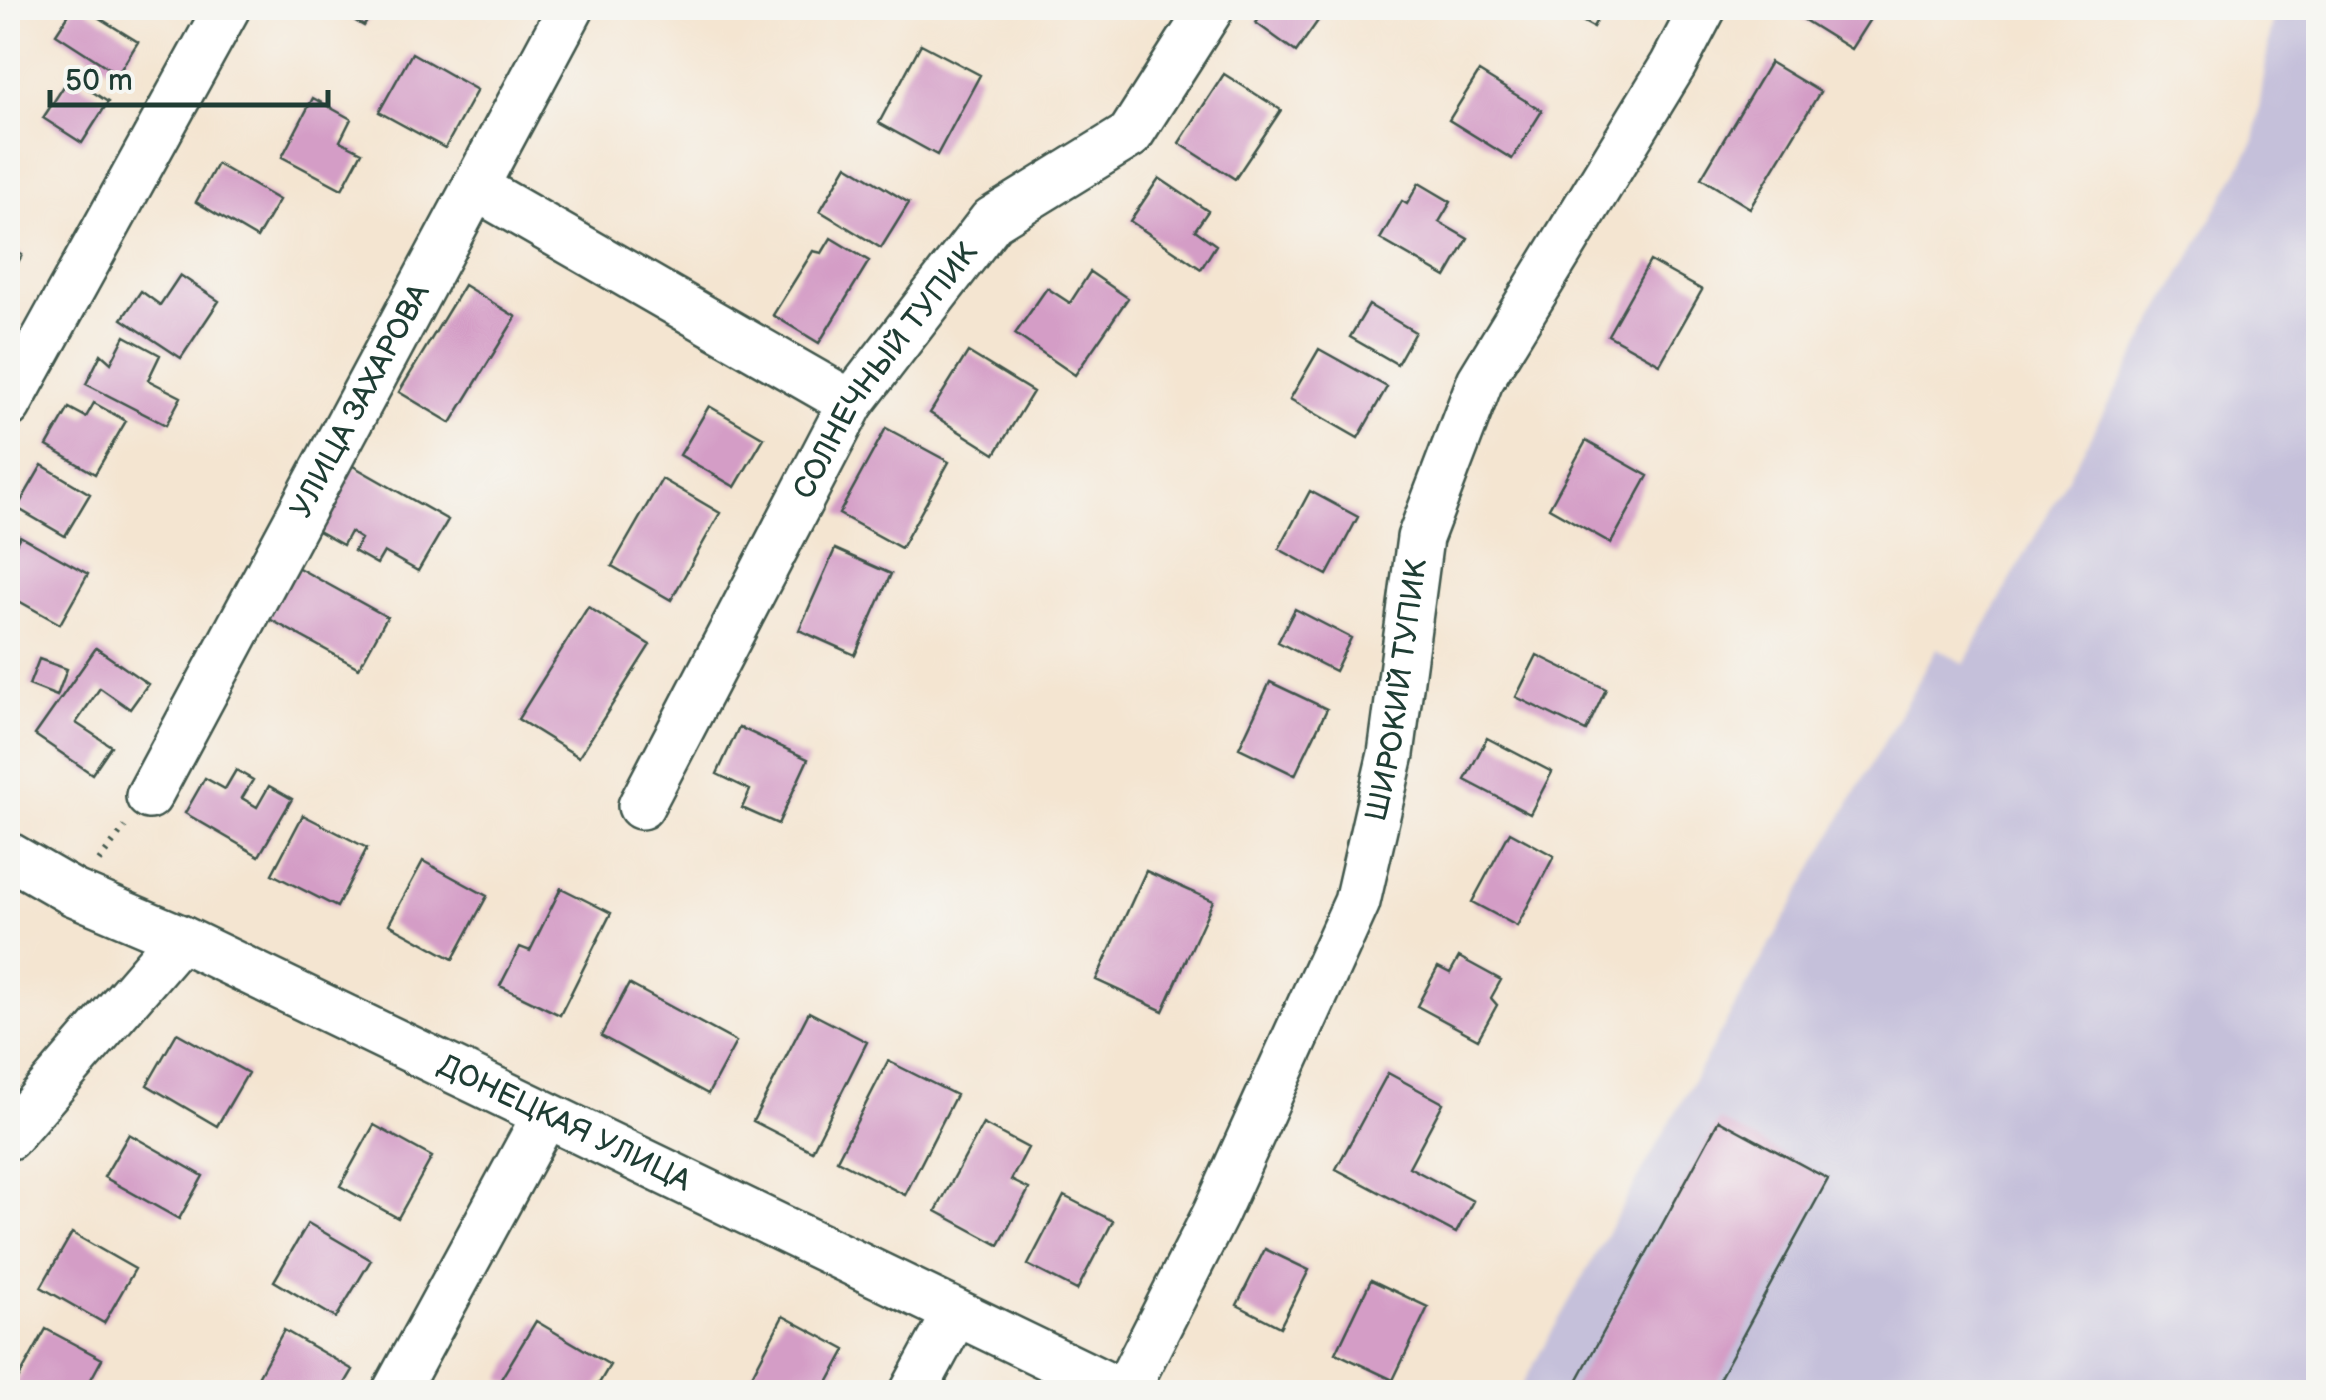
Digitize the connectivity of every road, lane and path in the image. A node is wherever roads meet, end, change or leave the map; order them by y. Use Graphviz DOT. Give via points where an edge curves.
graph roads {
  1 [pos="227,8"];
  2 [pos="571,8"];
  3 [pos="1211,8"];
  4 [pos="1704,8"];
  5 [pos="476,188"];
  6 [pos="851,403"];
  7 [pos="8,405"];
  8 [pos="149,796"];
  9 [pos="641,806"];
  10 [pos="8,855"];
  11 [pos="74,893"];
  12 [pos="180,938"];
  13 [pos="546,1116"];
  14 [pos="8,1137"];
  15 [pos="956,1313"];
  16 [pos="395,1392"];
  17 [pos="912,1392"];
  18 [pos="1123,1392"];
  1 -- 7 [label="street"];
  2 -- 5 [label="street, УЛИЦА ЗАХАРОВА"];
  3 -- 6 [label="street, СОЛНЕЧНЫЙ ТУПИК" via="1130,136 992,220"];
  4 -- 18 [label="street, ШИРОКИЙ ТУПИК" via="1480,381 1420,538 1391,754 1357,902 1214,1214"];
  5 -- 6 [label="street"];
  5 -- 8 [label="street, УЛИЦА ЗАХАРОВА"];
  6 -- 9 [label="street, СОЛНЕЧНЫЙ ТУПИК"];
  8 -- 11 [label="path"];
  10 -- 11 [label="street, ДОНЕЦКАЯ УЛИЦА"];
  11 -- 12 [label="street, ДОНЕЦКАЯ УЛИЦА"];
  12 -- 13 [label="street, ДОНЕЦКАЯ УЛИЦА"];
  12 -- 14 [label="street"];
  13 -- 15 [label="street, ДОНЕЦКАЯ УЛИЦА"];
  13 -- 16 [label="street"];
  15 -- 17 [label="street"];
  15 -- 18 [label="street, ДОНЕЦКАЯ УЛИЦА"];
}
